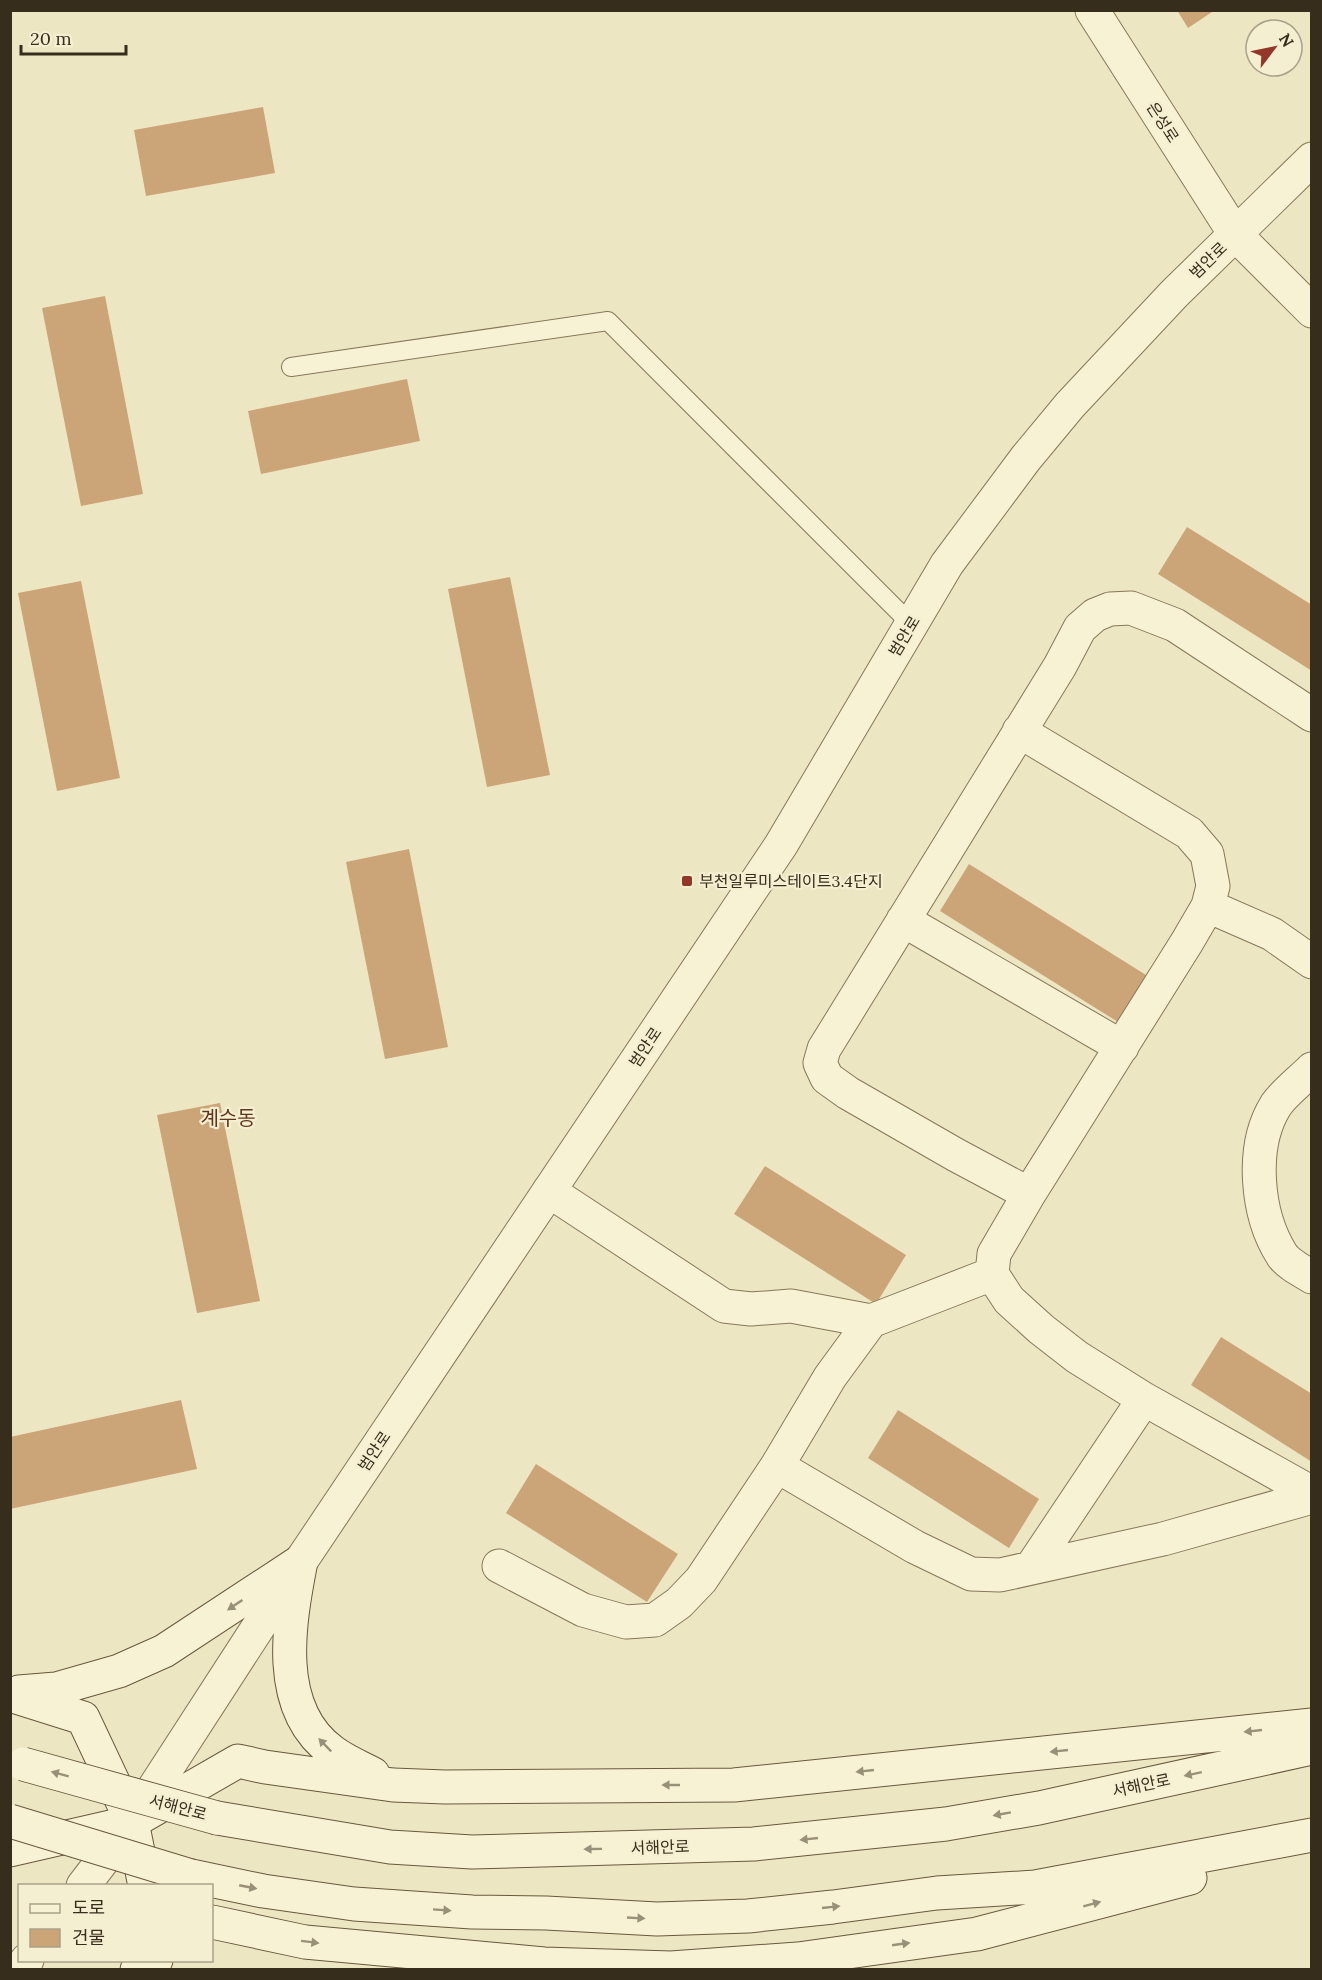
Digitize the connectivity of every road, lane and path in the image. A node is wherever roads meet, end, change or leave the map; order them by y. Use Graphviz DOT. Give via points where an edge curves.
graph roads {
  1 [pos="1092,10"];
  2 [pos="1311,159"];
  3 [pos="1235,234"];
  4 [pos="1311,310"];
  5 [pos="291,367"];
  6 [pos="911,624"];
  7 [pos="1311,715"];
  8 [pos="1019,731"];
  9 [pos="1208,906"];
  10 [pos="903,920"];
  11 [pos="1311,962"];
  12 [pos="1122,1047"];
  13 [pos="1311,1069"];
  14 [pos="549,1191"];
  15 [pos="1029,1194"];
  16 [pos="992,1274"];
  17 [pos="1311,1277"];
  18 [pos="871,1321"];
  19 [pos="1144,1399"];
  20 [pos="777,1466"];
  21 [pos="1311,1495"];
  22 [pos="301,1561"];
  23 [pos="499,1566"];
  24 [pos="1031,1568"];
  25 [pos="10,1694"];
  26 [pos="1311,1725"];
  27 [pos="1311,1748"];
  28 [pos="17,1762"];
  29 [pos="393,1785"];
  30 [pos="10,1821"];
  31 [pos="132,1822"];
  32 [pos="1311,1834"];
  33 [pos="1311,1846"];
  34 [pos="10,1850"];
  35 [pos="85,1884"];
  36 [pos="145,1884"];
  37 [pos="213,1922"];
  38 [pos="244,1930"];
  39 [pos="213,1941"];
  40 [pos="152,1962"];
  41 [pos="137,1970"];
  1 -- 3 [label="street, 은성로"];
  2 -- 3 [label="street, 범안로"];
  3 -- 4 [label="street, 범안로"];
  3 -- 6 [label="street, 범안로" via="1125,344 1062,414 947,564"];
  5 -- 6 [label="lane" via="608,321"];
  6 -- 14 [label="street, 범안로" via="780,845"];
  7 -- 8 [label="street" via="1175,625 1131,608 1110,609 1080,628"];
  8 -- 9 [label="street" via="1189,833 1206,854 1213,886"];
  8 -- 10 [label="street"];
  9 -- 11 [label="street" via="1272,934"];
  9 -- 12 [label="street"];
  10 -- 12 [label="street"];
  10 -- 15 [label="street" via="824,1049 820,1064 827,1078 858,1099"];
  12 -- 15 [label="street"];
  13 -- 17 [label="street" via="1276,1104 1262,1140 1258,1183 1283,1256"];
  14 -- 18 [label="street" via="724,1306 791,1306"];
  14 -- 22 [label="street, 범안로"];
  15 -- 16 [label="street" via="994,1254"];
  16 -- 18 [label="street"];
  16 -- 19 [label="street" via="1009,1300 1041,1329"];
  18 -- 20 [label="street" via="830,1377"];
  19 -- 21 [label="street"];
  19 -- 24 [label="street"];
  20 -- 23 [label="street" via="701,1580 679,1603 654,1620 626,1622 582,1610"];
  20 -- 24 [label="street" via="915,1547 970,1574 1000,1575"];
  21 -- 24 [label="street" via="1162,1539"];
  22 -- 25 [label="street, one-way" via="164,1651 119,1671 56,1689"];
  29 -- 22 [label="street, one-way" via="332,1752 306,1725 294,1696 289,1660 291,1610"];
  22 -- 31 [label="street, 범안로"];
  25 -- 31 [label="street" via="82,1718"];
  26 -- 29 [label="street, one-way" via="734,1785"];
  27 -- 28 [label="street, 서해안로, one-way, bridge" via="946,1824 754,1844 472,1852 390,1847 217,1818"];
  29 -- 31 [label="street" via="238,1761"];
  30 -- 32 [label="street, one-way, bridge" via="191,1876 263,1891 354,1904 657,1919 725,1917 936,1893 1035,1887"];
  31 -- 34 [label="street"];
  31 -- 35 [label="street, 범안로"];
  31 -- 36 [label="street"];
  38 -- 33 [label="street, one-way" via="305,1942 544,1964 671,1968 798,1959 977,1934"];
  37 -- 38 [label="street"];
  38 -- 39 [label="street"];
  40 -- 41 [label="street"];
}
